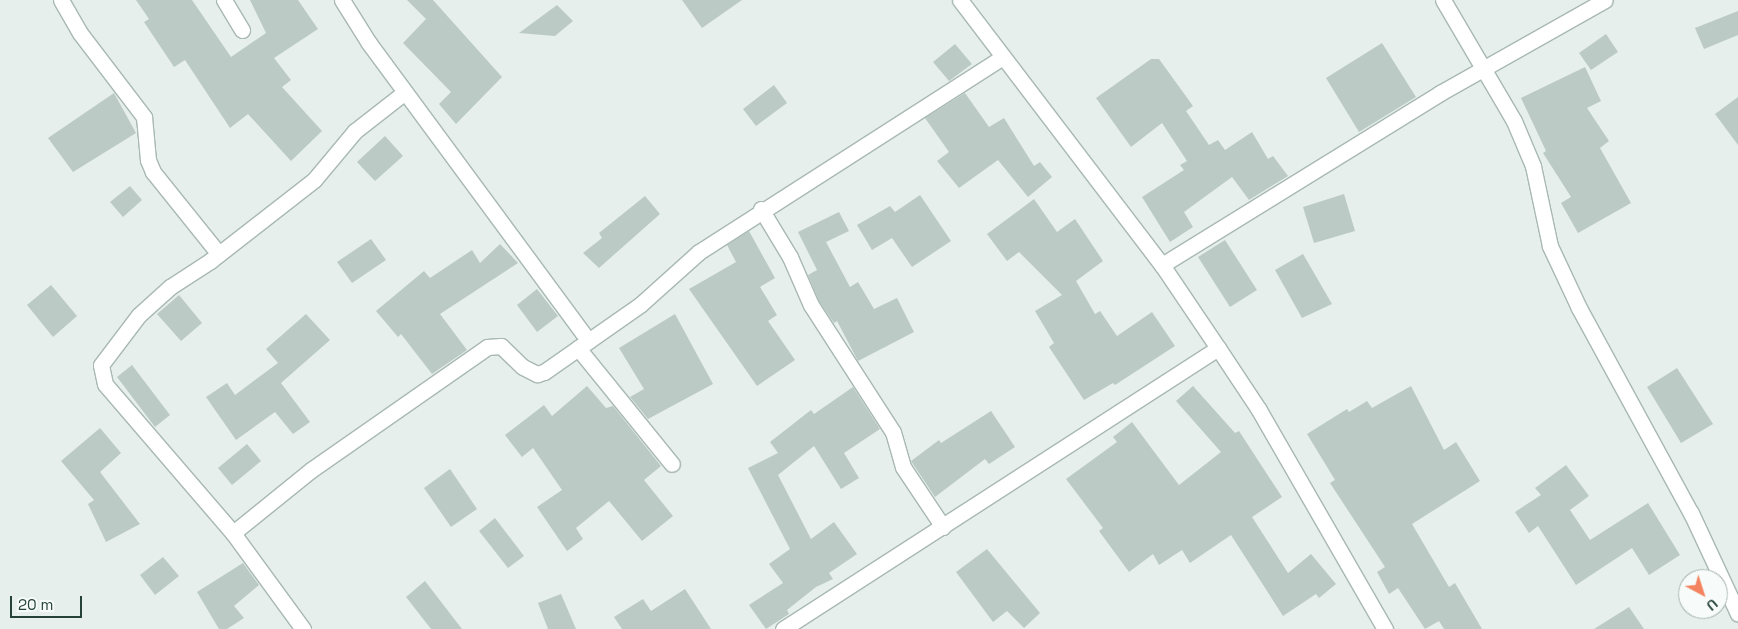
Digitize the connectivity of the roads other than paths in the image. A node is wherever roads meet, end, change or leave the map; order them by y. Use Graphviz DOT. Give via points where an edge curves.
graph roads {
  1 [pos="61,0"];
  2 [pos="224,0"];
  3 [pos="342,0"];
  4 [pos="960,0"];
  5 [pos="1443,0"];
  6 [pos="1605,0"];
  7 [pos="242,30"];
  8 [pos="1001,58"];
  9 [pos="1483,70"];
  10 [pos="405,92"];
  11 [pos="761,209"];
  12 [pos="219,254"];
  13 [pos="1162,265"];
  14 [pos="583,344"];
  15 [pos="1218,348"];
  16 [pos="672,464"];
  17 [pos="942,527"];
  18 [pos="233,533"];
  19 [pos="1738,614"];
  20 [pos="303,629"];
  21 [pos="783,629"];
  22 [pos="1385,629"];
  1 -- 12 [label="street" via="80,33 144,117 148,160 153,172"];
  2 -- 7 [label="street"];
  3 -- 10 [label="street"];
  4 -- 8 [label="street"];
  5 -- 9 [label="street"];
  6 -- 9 [label="street"];
  8 -- 11 [label="street"];
  8 -- 13 [label="street"];
  9 -- 13 [label="street" via="1270,195"];
  9 -- 19 [label="street" via="1514,121 1533,166 1550,246 1579,308 1692,513"];
  10 -- 12 [label="street" via="355,131 314,180"];
  10 -- 14 [label="street"];
  11 -- 14 [label="street" via="699,252 641,304"];
  11 -- 17 [label="street" via="790,257 811,305 893,432 902,467"];
  12 -- 18 [label="street" via="170,287 139,315 104,357 101,374 133,419"];
  13 -- 15 [label="street"];
  14 -- 16 [label="street"];
  14 -- 18 [label="street" via="537,374 523,367 500,346 487,347 311,470"];
  15 -- 17 [label="street"];
  15 -- 22 [label="street" via="1259,410"];
  17 -- 21 [label="street"];
  18 -- 20 [label="street"];
}
